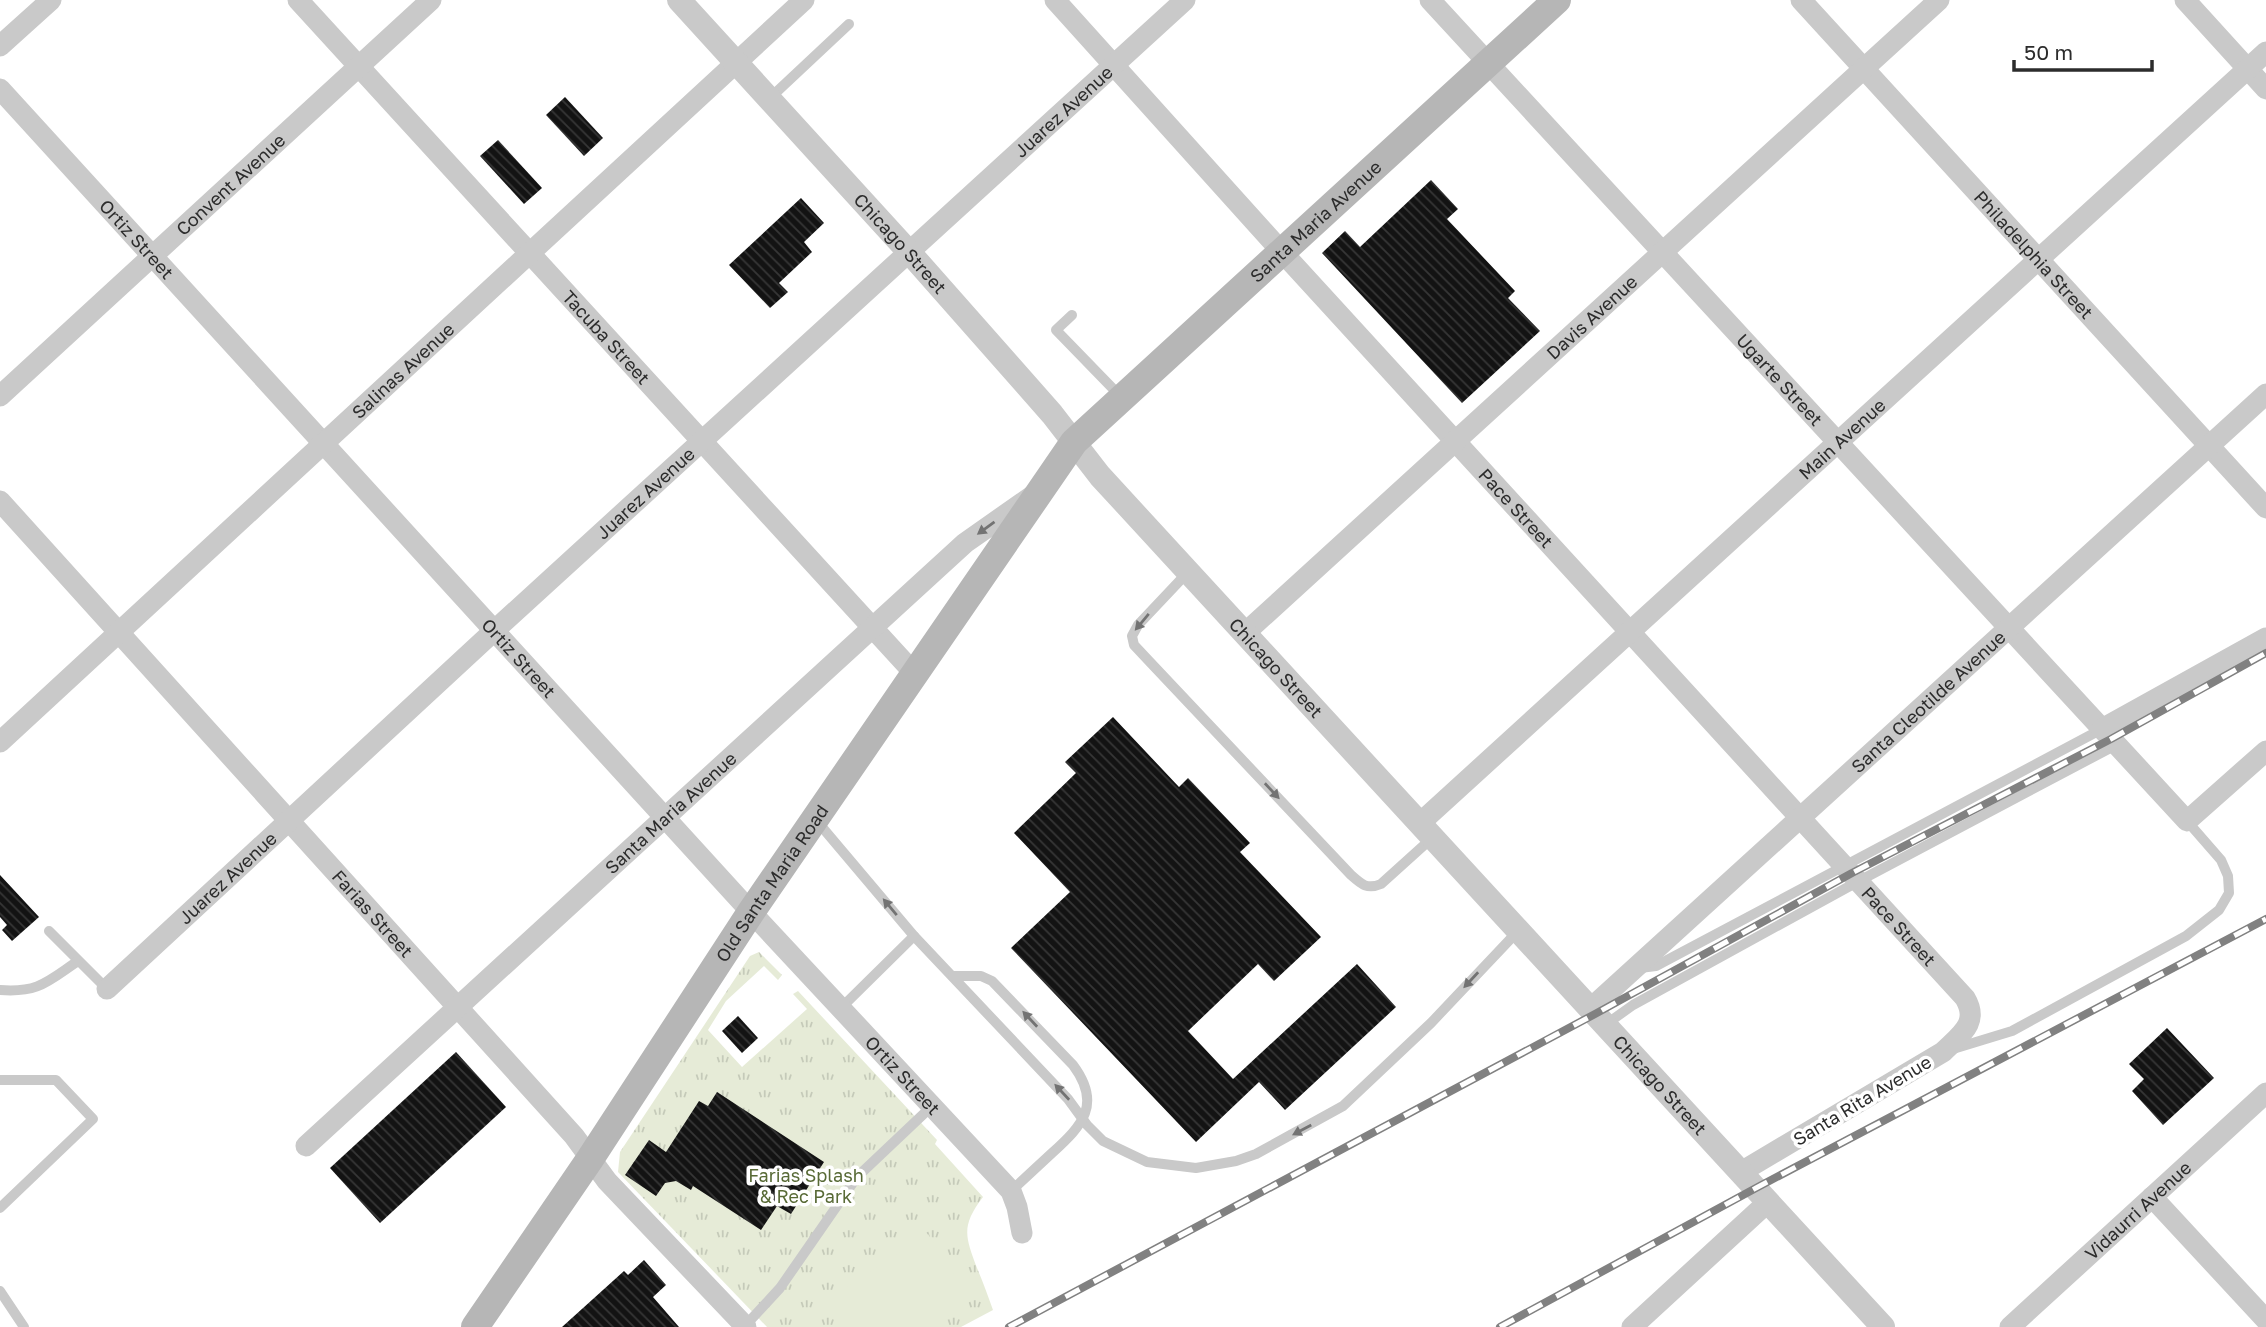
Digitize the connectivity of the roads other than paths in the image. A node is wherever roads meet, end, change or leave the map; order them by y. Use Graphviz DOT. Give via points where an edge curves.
graph roads {
  1 [pos="51,0"];
  2 [pos="298,0"];
  3 [pos="431,0"];
  4 [pos="679,0"];
  5 [pos="804,0"];
  6 [pos="1055,0"];
  7 [pos="1185,0"];
  8 [pos="1430,0"];
  9 [pos="1557,0"];
  10 [pos="1801,0"];
  11 [pos="1939,0"];
  12 [pos="2185,0"];
  13 [pos="849,24"];
  14 [pos="0,46"];
  15 [pos="2266,52"];
  16 [pos="1487,62"];
  17 [pos="736,63"];
  18 [pos="1114,65"];
  19 [pos="359,66"];
  20 [pos="1864,69"];
  21 [pos="2248,69"];
  22 [pos="0,89"];
  23 [pos="2266,89"];
  24 [pos="769,99"];
  25 [pos="1282,251"];
  26 [pos="909,252"];
  27 [pos="530,253"];
  28 [pos="1663,253"];
  29 [pos="152,256"];
  30 [pos="2039,259"];
  31 [pos="1072,315"];
  32 [pos="2266,394"];
  33 [pos="0,396"];
  34 [pos="1122,398"];
  35 [pos="1456,441"];
  36 [pos="702,442"];
  37 [pos="1074,442"];
  38 [pos="324,443"];
  39 [pos="1838,443"];
  40 [pos="2209,446"];
  41 [pos="1042,488"];
  42 [pos="0,501"];
  43 [pos="2266,508"];
  44 [pos="1188,572"];
  45 [pos="873,628"];
  46 [pos="2009,628"];
  47 [pos="495,630"];
  48 [pos="119,632"];
  49 [pos="1630,632"];
  50 [pos="1245,633"];
  51 [pos="2266,638"];
  52 [pos="914,673"];
  53 [pos="2109,737"];
  54 [pos="0,742"];
  55 [pos="2266,751"];
  56 [pos="666,817"];
  57 [pos="1801,817"];
  58 [pos="814,819"];
  59 [pos="289,820"];
  60 [pos="2188,821"];
  61 [pos="1426,831"];
  62 [pos="1852,873"];
  63 [pos="751,912"];
  64 [pos="49,930"];
  65 [pos="1518,931"];
  66 [pos="914,936"];
  67 [pos="78,961"];
  68 [pos="1634,969"];
  69 [pos="953,976"];
  70 [pos="107,989"];
  71 [pos="0,990"];
  72 [pos="459,1007"];
  73 [pos="841,1008"];
  74 [pos="1598,1017"];
  75 [pos="1972,1017"];
  76 [pos="1943,1052"];
  77 [pos="0,1080"];
  78 [pos="2266,1093"];
  79 [pos="932,1106"];
  80 [pos="1083,1119"];
  81 [pos="306,1146"];
  82 [pos="590,1159"];
  83 [pos="1741,1172"];
  84 [pos="1011,1191"];
  85 [pos="2152,1197"];
  86 [pos="1768,1202"];
  87 [pos="0,1208"];
  88 [pos="1022,1233"];
  89 [pos="0,1291"];
  90 [pos="2266,1320"];
  91 [pos="481,1325"];
  92 [pos="745,1326"];
  93 [pos="24,1327"];
  94 [pos="1632,1327"];
  95 [pos="1884,1327"];
  96 [pos="2010,1327"];
  1 -- 14 [label="street"];
  2 -- 19 [label="street, Tacuba Street"];
  3 -- 19 [label="street, Convent Avenue"];
  4 -- 17 [label="street, Chicago Street"];
  5 -- 17 [label="street, Salinas Avenue"];
  6 -- 18 [label="street, Pace Street"];
  7 -- 18 [label="street, Juarez Avenue"];
  8 -- 16 [label="street, Ugarte Street"];
  9 -- 16 [label="main road, Santa Maria Avenue"];
  10 -- 20 [label="street, Philadelphia Street"];
  11 -- 20 [label="street, Davis Avenue"];
  12 -- 21 [label="street"];
  13 -- 24 [label="lane"];
  15 -- 21 [label="street, Main Avenue"];
  16 -- 25 [label="main road, Santa Maria Avenue"];
  16 -- 28 [label="street, Ugarte Street"];
  17 -- 24 [label="street, Chicago Street"];
  17 -- 27 [label="street, Salinas Avenue"];
  18 -- 25 [label="street, Pace Street"];
  18 -- 26 [label="street, Juarez Avenue"];
  19 -- 27 [label="street, Tacuba Street"];
  19 -- 29 [label="street, Convent Avenue"];
  20 -- 28 [label="street, Davis Avenue"];
  20 -- 30 [label="street, Philadelphia Street"];
  21 -- 23 [label="street"];
  21 -- 30 [label="street, Main Avenue"];
  22 -- 29 [label="street, Ortiz Street"];
  24 -- 26 [label="street, Chicago Street"];
  25 -- 34 [label="main road, Santa Maria Avenue"];
  25 -- 35 [label="street, Pace Street"];
  26 -- 36 [label="street, Juarez Avenue"];
  26 -- 37 [label="street, Chicago Street"];
  27 -- 36 [label="street, Tacuba Street"];
  27 -- 38 [label="street, Salinas Avenue"];
  28 -- 35 [label="street, Davis Avenue"];
  28 -- 39 [label="street, Ugarte Street"];
  29 -- 33 [label="street, Convent Avenue"];
  29 -- 38 [label="street, Ortiz Street"];
  30 -- 39 [label="street, Main Avenue"];
  30 -- 40 [label="street, Philadelphia Street"];
  31 -- 34 [label="lane" via="1056,330"];
  32 -- 40 [label="street, Santa Cleotilde Avenue"];
  34 -- 37 [label="main road, Santa Maria Avenue"];
  35 -- 49 [label="street, Pace Street"];
  35 -- 50 [label="street, Davis Avenue"];
  36 -- 45 [label="street, Tacuba Street"];
  36 -- 47 [label="street, Juarez Avenue"];
  37 -- 41 [label="main road, Old Santa Maria Road"];
  37 -- 44 [label="street, Chicago Street"];
  38 -- 47 [label="street, Ortiz Street"];
  38 -- 48 [label="street, Salinas Avenue"];
  39 -- 46 [label="street, Ugarte Street"];
  39 -- 49 [label="street, Main Avenue"];
  40 -- 43 [label="street, Philadelphia Street"];
  40 -- 46 [label="street, Santa Cleotilde Avenue"];
  41 -- 45 [label="street, Santa Maria Avenue, one-way" via="965,543"];
  41 -- 52 [label="main road, Old Santa Maria Road"];
  42 -- 48 [label="street, Farias Street"];
  44 -- 50 [label="street, Chicago Street"];
  44 -- 61 [label="lane, one-way" via="1138,625 1132,636 1134,645 1363,886 1381,884"];
  45 -- 52 [label="street, Tacuba Street"];
  45 -- 56 [label="street, Santa Maria Avenue"];
  46 -- 53 [label="street, Ugarte Street"];
  46 -- 57 [label="street, Santa Cleotilde Avenue"];
  47 -- 56 [label="street, Ortiz Street"];
  47 -- 59 [label="street, Juarez Avenue"];
  48 -- 54 [label="street, Salinas Avenue"];
  48 -- 59 [label="street, Farias Street"];
  49 -- 57 [label="street, Pace Street"];
  49 -- 61 [label="street, Main Avenue"];
  50 -- 61 [label="street, Chicago Street"];
  51 -- 53 [label="street"];
  52 -- 58 [label="main road, Old Santa Maria Road"];
  53 -- 60 [label="street, Ugarte Street"];
  53 -- 62 [label="lane"];
  53 -- 62 [label="lane"];
  55 -- 60 [label="street"];
  56 -- 63 [label="street, Ortiz Street"];
  56 -- 72 [label="street, Santa Maria Avenue"];
  57 -- 62 [label="street, Pace Street"];
  57 -- 68 [label="street, Santa Cleotilde Avenue"];
  58 -- 63 [label="main road, Old Santa Maria Road"];
  66 -- 58 [label="lane, one-way"];
  59 -- 70 [label="street, Juarez Avenue"];
  59 -- 72 [label="street, Farias Street"];
  60 -- 76 [label="lane" via="2221,860 2228,876 2229,892 2219,910 2186,936 2011,1031"];
  61 -- 65 [label="street, Chicago Street"];
  62 -- 68 [label="lane" via="1656,967"];
  62 -- 74 [label="lane" via="1633,1004"];
  62 -- 75 [label="street, Pace Street" via="1965,998"];
  63 -- 73 [label="street, Ortiz Street"];
  63 -- 82 [label="main road, Old Santa Maria Road"];
  64 -- 67 [label="lane"];
  65 -- 74 [label="street, Chicago Street"];
  65 -- 80 [label="lane, one-way" via="1431,1023 1343,1106 1256,1154 1196,1168 1147,1162 1103,1142"];
  66 -- 69 [label="lane"];
  66 -- 73 [label="lane"];
  67 -- 70 [label="lane"];
  67 -- 71 [label="lane" via="40,987"];
  68 -- 74 [label="street, Santa Cleotilde Avenue"];
  80 -- 69 [label="lane, one-way"];
  80 -- 69 [label="lane, one-way" via="1088,1097 1084,1080 1073,1065 992,981 981,976"];
  72 -- 81 [label="street, Santa Maria Avenue"];
  72 -- 82 [label="street, Farias Street" via="575,1136"];
  73 -- 79 [label="street, Ortiz Street"];
  74 -- 83 [label="street, Chicago Street"];
  75 -- 76 [label="street, Santa Rita Avenue"];
  76 -- 83 [label="street, Santa Rita Avenue"];
  77 -- 87 [label="lane" via="56,1080 93,1119"];
  78 -- 85 [label="street, Vidaurri Avenue"];
  79 -- 84 [label="street, Ortiz Street"];
  79 -- 92 [label="lane" via="857,1177 780,1288"];
  80 -- 84 [label="lane" via="1075,1132"];
  82 -- 91 [label="main road, Old Santa Maria Road"];
  82 -- 92 [label="street, Farias Street"];
  83 -- 86 [label="street, Chicago Street"];
  84 -- 88 [label="street, Ortiz Street"];
  85 -- 90 [label="street"];
  85 -- 96 [label="street, Vidaurri Avenue"];
  86 -- 94 [label="street"];
  86 -- 95 [label="street, Chicago Street"];
  89 -- 93 [label="lane"];
}
